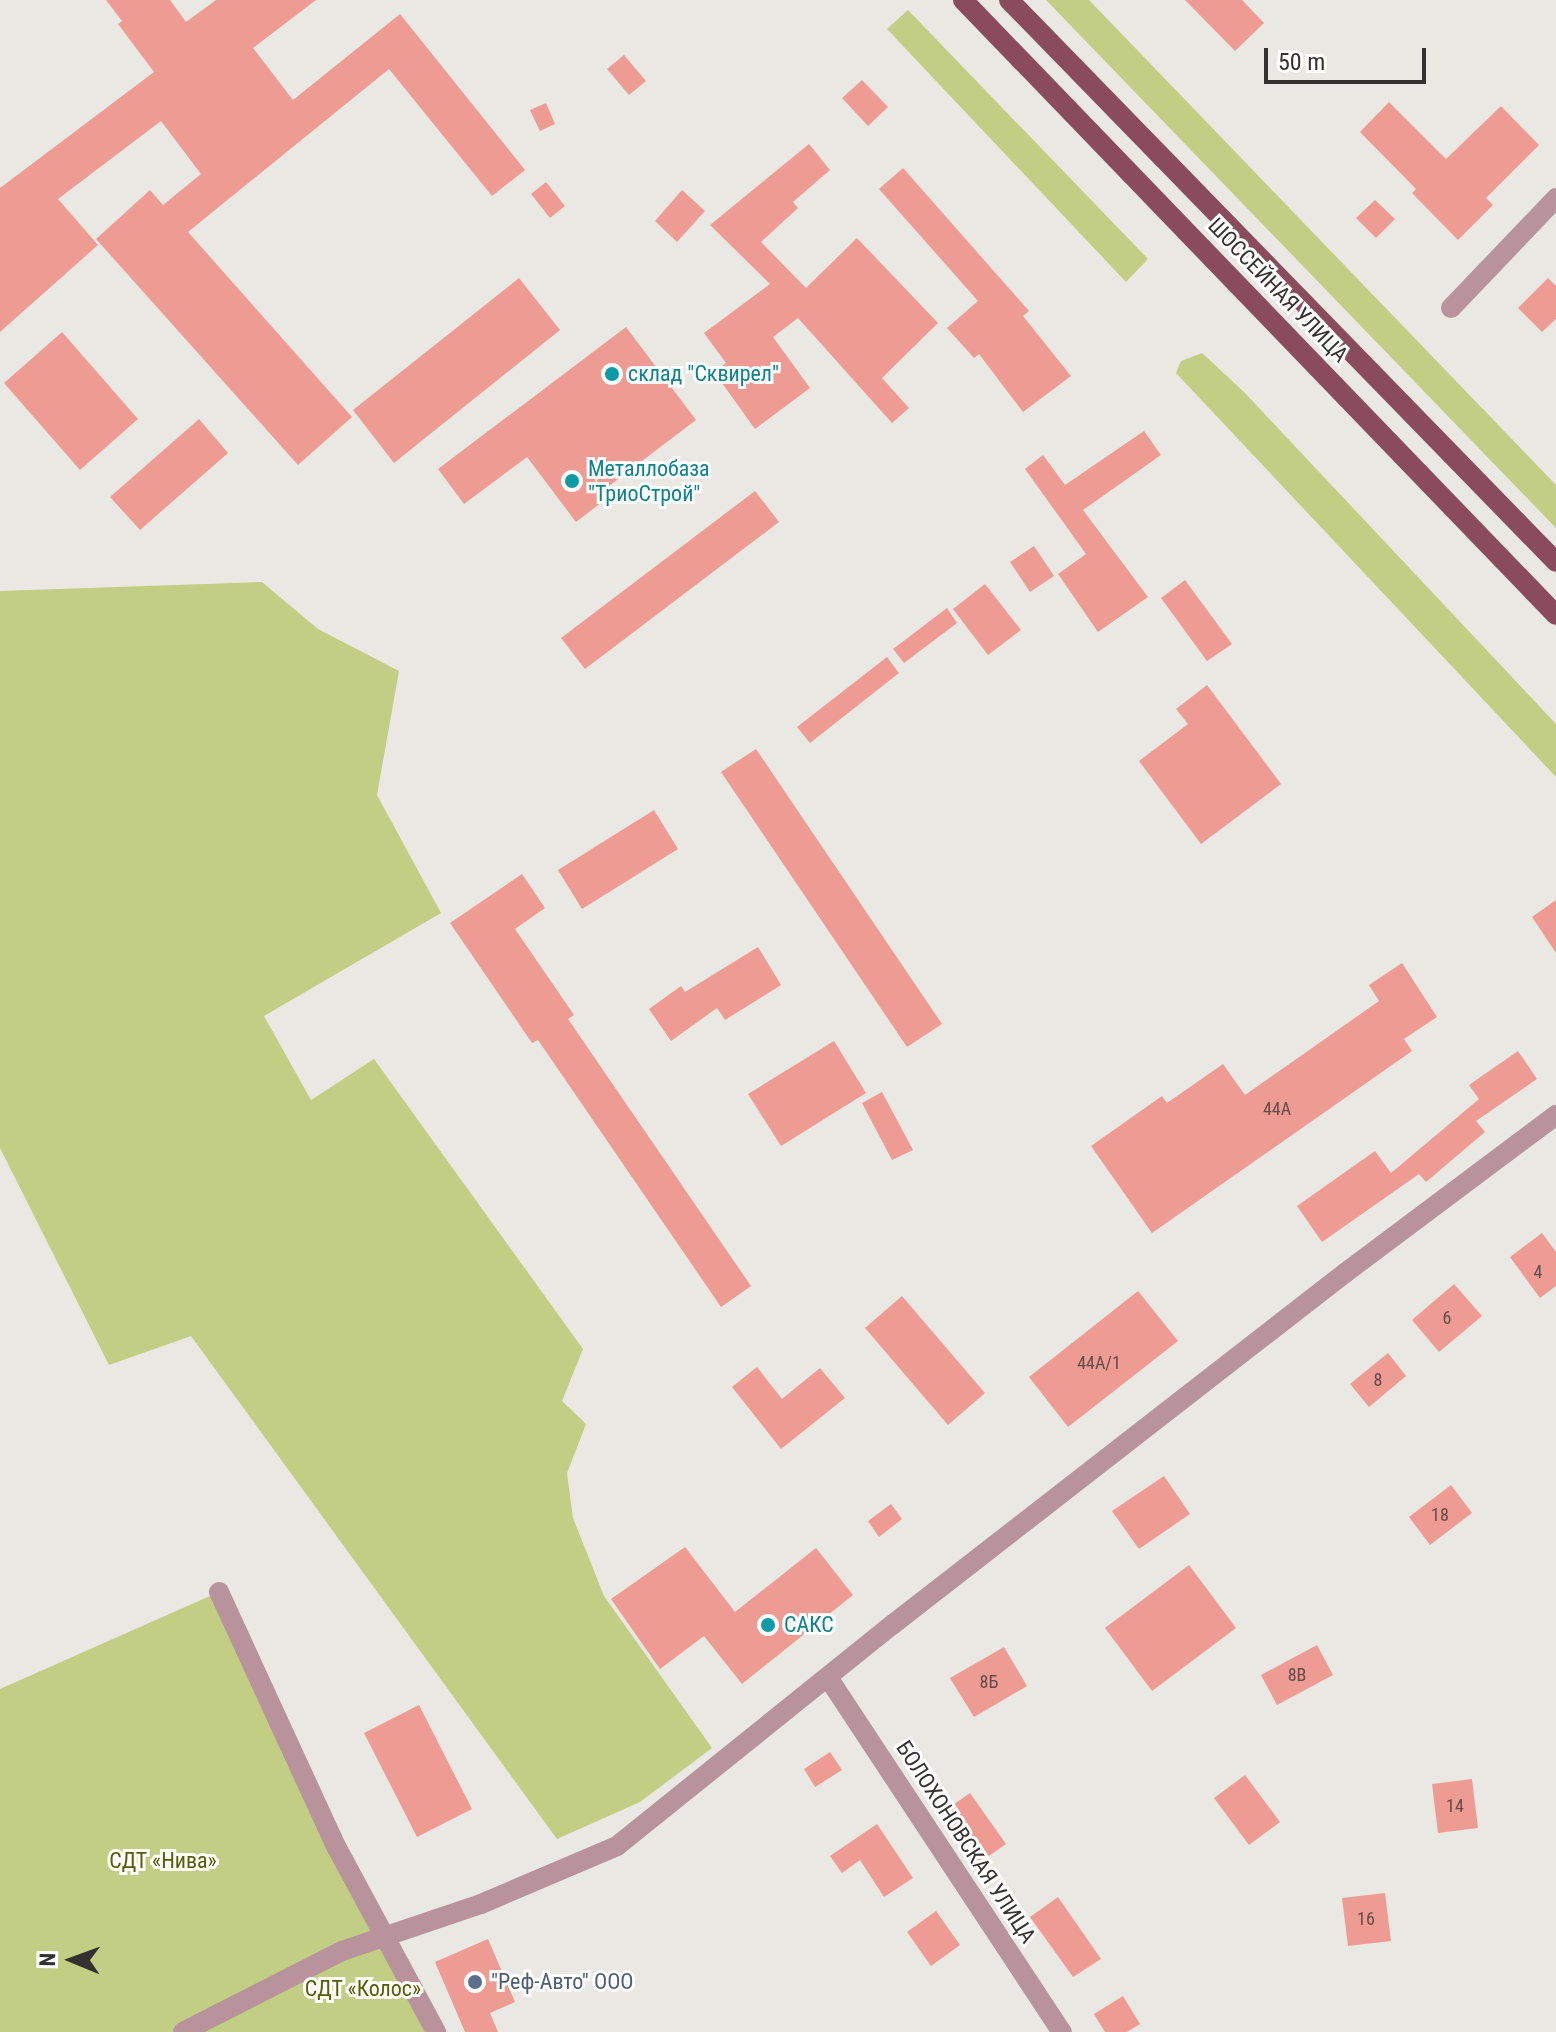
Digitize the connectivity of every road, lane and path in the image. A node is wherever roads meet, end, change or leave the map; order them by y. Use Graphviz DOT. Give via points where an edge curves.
graph roads {
  1 [pos="963,0"];
  2 [pos="1009,0"];
  3 [pos="1556,198"];
  4 [pos="1451,308"];
  5 [pos="1556,562"];
  6 [pos="1556,615"];
  7 [pos="1556,1115"];
  8 [pos="219,1592"];
  9 [pos="829,1679"];
  10 [pos="383,1934"];
  11 [pos="183,2032"];
  12 [pos="436,2032"];
  13 [pos="1062,2032"];
  1 -- 6 [label="main road, ШОССЕЙНАЯ УЛИЦА"];
  2 -- 5 [label="main road, ШОССЕЙНАЯ УЛИЦА"];
  3 -- 4 [label="street"];
  7 -- 9 [label="street" via="1345,1273"];
  8 -- 10 [label="street" via="337,1848"];
  9 -- 10 [label="street" via="617,1846 481,1904"];
  9 -- 13 [label="street, БОЛОХОНОВСКАЯ УЛИЦА"];
  10 -- 11 [label="street"];
  10 -- 12 [label="street"];
}
